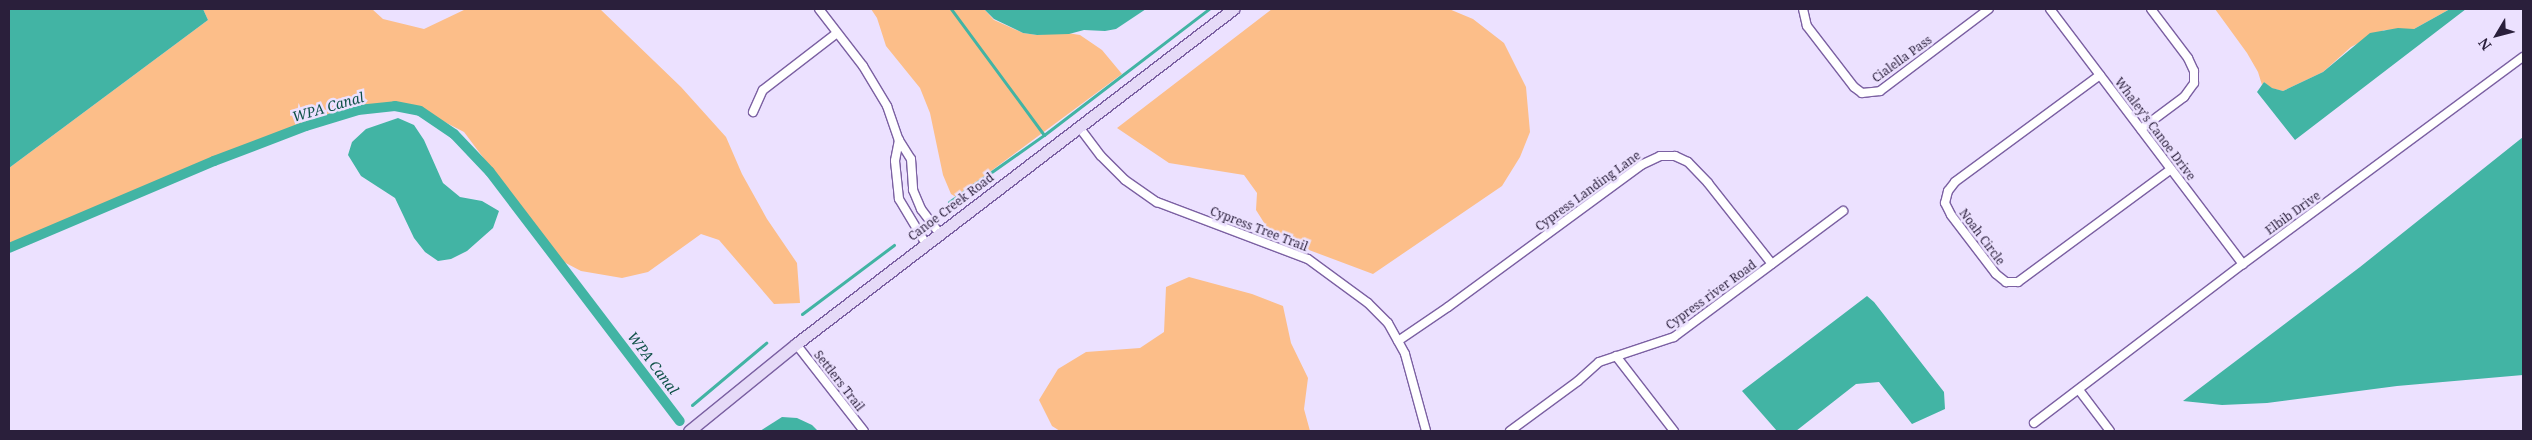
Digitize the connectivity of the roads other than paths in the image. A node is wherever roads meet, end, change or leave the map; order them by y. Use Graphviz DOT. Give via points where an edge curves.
graph roads {
  1 [pos="819,9"];
  2 [pos="1233,9"];
  3 [pos="1803,9"];
  4 [pos="1989,9"];
  5 [pos="2050,9"];
  6 [pos="2150,9"];
  7 [pos="837,32"];
  8 [pos="2523,57"];
  9 [pos="2100,75"];
  10 [pos="753,112"];
  11 [pos="1079,127"];
  12 [pos="2141,129"];
  13 [pos="899,140"];
  14 [pos="2171,169"];
  15 [pos="1843,211"];
  16 [pos="940,234"];
  17 [pos="926,244"];
  18 [pos="1772,264"];
  19 [pos="2243,264"];
  20 [pos="1398,341"];
  21 [pos="796,344"];
  22 [pos="1616,356"];
  23 [pos="2079,390"];
  24 [pos="2034,423"];
  25 [pos="689,431"];
  26 [pos="864,431"];
  27 [pos="1426,431"];
  28 [pos="1510,431"];
  29 [pos="1674,431"];
  30 [pos="2110,431"];
  1 -- 7 [label="street"];
  2 -- 11 [label="main road, Canoe Creek Road"];
  3 -- 4 [label="street, Cialella Pass" via="1807,26 1862,93 1880,91"];
  5 -- 9 [label="street, Whaley's Canoe Drive"];
  6 -- 12 [label="street" via="2188,58 2194,70 2194,83 2184,97"];
  7 -- 10 [label="street" via="763,90"];
  7 -- 13 [label="street" via="863,66 887,106"];
  8 -- 19 [label="street, Elbib Drive"];
  9 -- 12 [label="street, Whaley's Canoe Drive"];
  9 -- 14 [label="street, Noah Circle" via="1955,182 1945,203 1951,215 1996,274 2006,282 2018,282"];
  11 -- 16 [label="main road, Canoe Creek Road"];
  11 -- 20 [label="street, Cypress Tree Trail" via="1125,180 1157,202 1308,258 1368,303 1388,323"];
  12 -- 14 [label="street, Whaley's Canoe Drive"];
  13 -- 16 [label="street" via="911,159 913,190 921,209"];
  13 -- 17 [label="street" via="895,161 899,199"];
  14 -- 19 [label="street, Whaley's Canoe Drive"];
  15 -- 18 [label="street, Cypress river Road"];
  16 -- 17 [label="main road, Canoe Creek Road"];
  17 -- 21 [label="main road, Canoe Creek Road"];
  18 -- 20 [label="street, Cypress Landing Lane" via="1708,182 1688,162 1676,156 1660,156 1640,165"];
  18 -- 22 [label="street, Cypress river Road" via="1674,337"];
  19 -- 23 [label="street, Elbib Drive"];
  20 -- 27 [label="street, Cypress Tree Trail" via="1405,354"];
  21 -- 25 [label="main road, Canoe Creek Road"];
  21 -- 26 [label="street, Settlers Trail"];
  22 -- 28 [label="street, Cypress river Road" via="1599,362"];
  22 -- 29 [label="street"];
  23 -- 24 [label="street, Elbib Drive"];
  23 -- 30 [label="street"];
}
